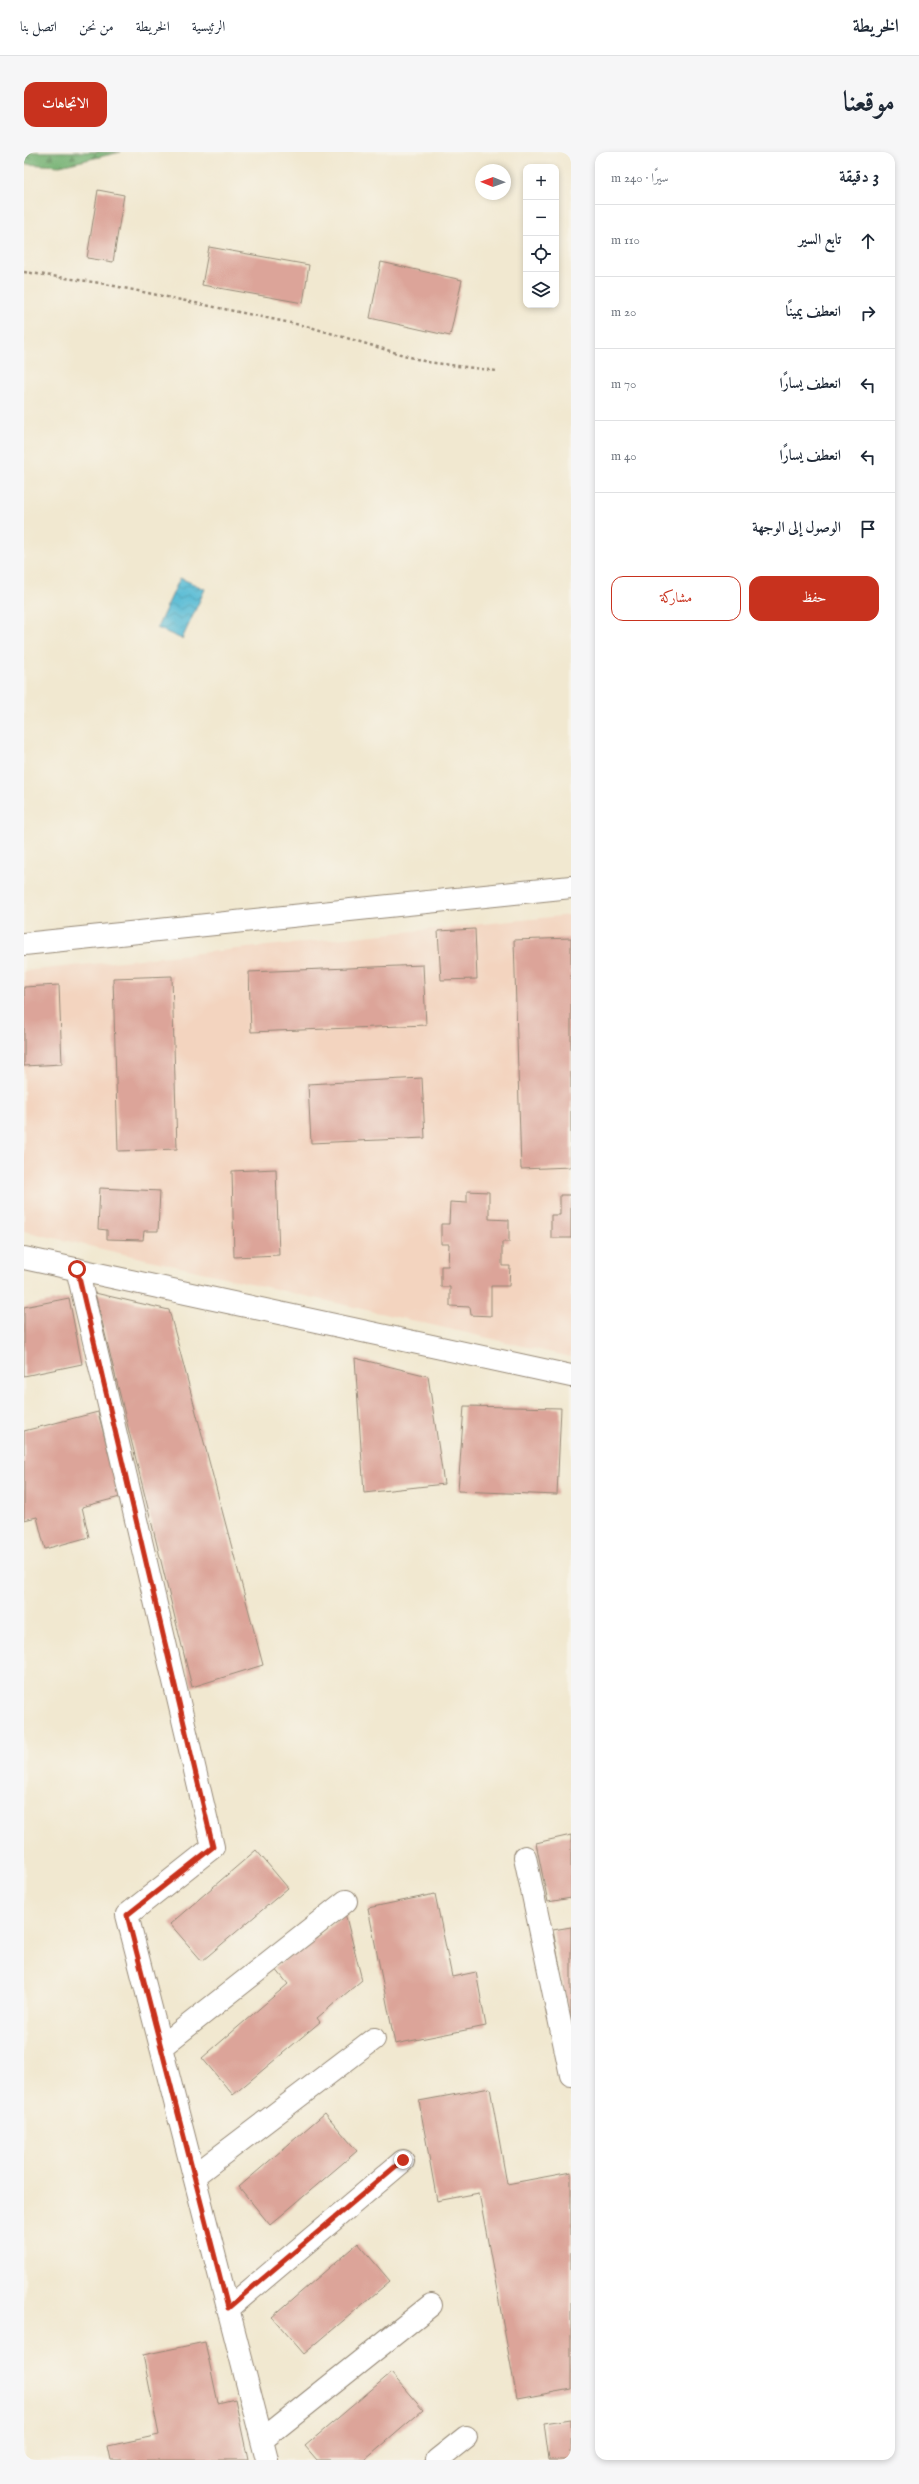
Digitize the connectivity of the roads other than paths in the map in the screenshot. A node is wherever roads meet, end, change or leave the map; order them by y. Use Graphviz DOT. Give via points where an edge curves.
graph roads {
  1 [pos="571,887"];
  2 [pos="24,944"];
  3 [pos="24,1258"];
  4 [pos="77,1269"];
  5 [pos="571,1376"];
  6 [pos="526,1857"];
  7 [pos="346,1901"];
  8 [pos="374,2039"];
  9 [pos="161,2047"];
  10 [pos="571,2075"];
  11 [pos="403,2160"];
  12 [pos="194,2176"];
  13 [pos="431,2304"];
  14 [pos="228,2308"];
  15 [pos="466,2437"];
  16 [pos="265,2450"];
  17 [pos="437,2460"];
  1 -- 2 [label="street"];
  3 -- 4 [label="street"];
  4 -- 5 [label="street"];
  4 -- 9 [label="street" via="213,1847 127,1915"];
  6 -- 10 [label="street"];
  7 -- 9 [label="street"];
  8 -- 12 [label="street"];
  9 -- 12 [label="street"];
  11 -- 14 [label="street"];
  12 -- 14 [label="street"];
  13 -- 16 [label="street"];
  14 -- 16 [label="street"];
  15 -- 17 [label="street"];
}
